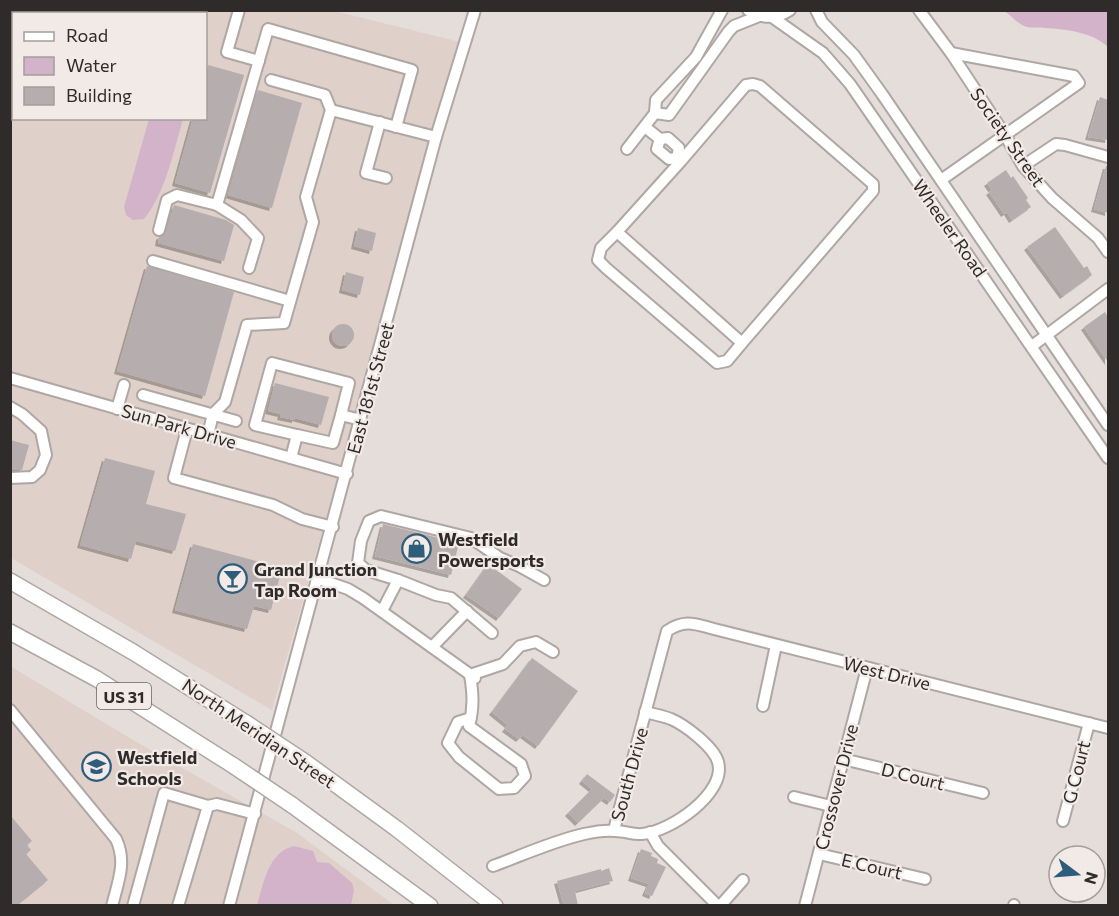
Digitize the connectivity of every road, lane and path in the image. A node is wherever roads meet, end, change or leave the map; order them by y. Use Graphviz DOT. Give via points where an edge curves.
graph roads {
  1 [pos="239,10"];
  2 [pos="475,10"];
  3 [pos="722,10"];
  4 [pos="748,10"];
  5 [pos="790,10"];
  6 [pos="816,10"];
  7 [pos="919,10"];
  8 [pos="759,16"];
  9 [pos="772,17"];
  10 [pos="951,53"];
  11 [pos="259,60"];
  12 [pos="271,80"];
  13 [pos="331,110"];
  14 [pos="655,113"];
  15 [pos="380,122"];
  16 [pos="396,127"];
  17 [pos="645,127"];
  18 [pos="1005,135"];
  19 [pos="436,137"];
  20 [pos="627,149"];
  21 [pos="1108,158"];
  22 [pos="679,159"];
  23 [pos="1023,166"];
  24 [pos="386,178"];
  25 [pos="941,180"];
  26 [pos="217,205"];
  27 [pos="159,230"];
  28 [pos="616,232"];
  29 [pos="1108,252"];
  30 [pos="153,261"];
  31 [pos="249,268"];
  32 [pos="1108,289"];
  33 [pos="290,301"];
  34 [pos="1046,335"];
  35 [pos="742,343"];
  36 [pos="1032,346"];
  37 [pos="10,378"];
  38 [pos="124,385"];
  39 [pos="143,395"];
  40 [pos="10,407"];
  41 [pos="117,409"];
  42 [pos="213,414"];
  43 [pos="341,415"];
  44 [pos="361,420"];
  45 [pos="236,422"];
  46 [pos="1108,425"];
  47 [pos="187,429"];
  48 [pos="208,435"];
  49 [pos="297,435"];
  50 [pos="291,458"];
  51 [pos="1108,458"];
  52 [pos="347,474"];
  53 [pos="10,478"];
  54 [pos="333,527"];
  55 [pos="319,579"];
  56 [pos="398,580"];
  57 [pos="544,580"];
  58 [pos="10,581"];
  59 [pos="382,611"];
  60 [pos="467,611"];
  61 [pos="667,631"];
  62 [pos="10,632"];
  63 [pos="492,633"];
  64 [pos="776,645"];
  65 [pos="432,647"];
  66 [pos="553,652"];
  67 [pos="867,668"];
  68 [pos="472,676"];
  69 [pos="763,706"];
  70 [pos="10,710"];
  71 [pos="645,712"];
  72 [pos="471,718"];
  73 [pos="1089,723"];
  74 [pos="1108,728"];
  75 [pos="843,759"];
  76 [pos="983,793"];
  77 [pos="794,797"];
  78 [pos="208,806"];
  79 [pos="831,806"];
  80 [pos="255,814"];
  81 [pos="1063,821"];
  82 [pos="614,830"];
  83 [pos="650,832"];
  84 [pos="819,854"];
  85 [pos="493,866"];
  86 [pos="925,879"];
  87 [pos="743,880"];
  88 [pos="112,906"];
  89 [pos="133,906"];
  90 [pos="178,906"];
  91 [pos="229,906"];
  92 [pos="430,906"];
  93 [pos="495,906"];
  94 [pos="719,906"];
  95 [pos="805,906"];
  1 -- 11 [label="street" via="226,52"];
  2 -- 19 [label="street, East 181st Street"];
  3 -- 14 [label="street" via="696,57 656,99"];
  4 -- 8 [label="street"];
  5 -- 9 [label="street"];
  6 -- 25 [label="street, Wheeler Road" via="822,22 854,55"];
  7 -- 10 [label="street, Society Street"];
  8 -- 9 [label="street"];
  8 -- 14 [label="street" via="729,31 669,115"];
  9 -- 36 [label="street, Wheeler Road" via="824,53 850,84"];
  10 -- 18 [label="street, Society Street"];
  10 -- 18 [label="street" via="1074,76 1080,83"];
  11 -- 16 [label="street" via="268,29 412,70"];
  11 -- 26 [label="street"];
  12 -- 13 [label="street" via="325,95"];
  13 -- 15 [label="street"];
  13 -- 33 [label="street" via="306,197 313,222"];
  14 -- 17 [label="street"];
  15 -- 16 [label="street"];
  15 -- 24 [label="street" via="366,173"];
  16 -- 19 [label="street"];
  17 -- 20 [label="street"];
  17 -- 22 [label="street" via="660,139 657,149 669,159"];
  18 -- 23 [label="street, Society Street"];
  18 -- 25 [label="street"];
  19 -- 44 [label="street, East 181st Street"];
  21 -- 23 [label="street" via="1056,144"];
  22 -- 28 [label="street"];
  22 -- 35 [label="street" via="746,85 753,84 873,184 870,197"];
  23 -- 29 [label="street, Society Street" via="1052,198 1098,237"];
  25 -- 34 [label="street, Wheeler Road"];
  26 -- 27 [label="street" via="177,195 167,200"];
  26 -- 31 [label="street" via="241,220 258,238"];
  28 -- 35 [label="street"];
  28 -- 35 [label="street" via="601,248 598,260 606,268 717,363 727,361"];
  30 -- 33 [label="street"];
  32 -- 34 [label="street"];
  33 -- 42 [label="street" via="284,323 247,325 225,402"];
  34 -- 36 [label="street"];
  34 -- 46 [label="street, Wheeler Road"];
  36 -- 51 [label="street, Wheeler Road"];
  37 -- 41 [label="street, Sun Park Drive"];
  38 -- 41 [label="street"];
  39 -- 42 [label="street"];
  40 -- 53 [label="street" via="41,430 46,455 32,477"];
  41 -- 47 [label="street, Sun Park Drive"];
  42 -- 45 [label="street"];
  42 -- 48 [label="street"];
  43 -- 44 [label="street"];
  43 -- 49 [label="street" via="333,443"];
  43 -- 49 [label="street" via="349,384 272,363 255,425"];
  44 -- 52 [label="street, East 181st Street"];
  47 -- 48 [label="street, Sun Park Drive"];
  47 -- 54 [label="street" via="174,478 273,505 302,519"];
  48 -- 50 [label="street, Sun Park Drive"];
  49 -- 50 [label="street"];
  50 -- 52 [label="street, Sun Park Drive"];
  52 -- 54 [label="street, East 181st Street"];
  54 -- 55 [label="street, East 181st Street"];
  55 -- 59 [label="street" via="348,589"];
  55 -- 80 [label="street, East 181st Street"];
  56 -- 57 [label="street" via="366,570 358,563 369,521 381,516 471,538"];
  56 -- 59 [label="street"];
  56 -- 60 [label="street" via="451,598"];
  58 -- 93 [label="highway, North Meridian Street / US 31, bridge" via="246,723 397,829"];
  59 -- 65 [label="street"];
  60 -- 63 [label="street"];
  60 -- 65 [label="street"];
  61 -- 64 [label="street, West Drive" via="678,624 693,624"];
  61 -- 71 [label="street, South Drive"];
  62 -- 92 [label="highway, US 31, bridge" via="106,685 234,766"];
  64 -- 67 [label="street, West Drive"];
  64 -- 69 [label="street"];
  65 -- 68 [label="street"];
  66 -- 68 [label="street" via="536,642 520,646 503,664"];
  67 -- 73 [label="street, West Drive"];
  67 -- 75 [label="street, Crossover Drive"];
  68 -- 72 [label="street"];
  70 -- 88 [label="street" via="116,839 122,871"];
  71 -- 82 [label="street, South Drive"];
  71 -- 83 [label="street" via="677,722 702,740 716,756 719,767 715,786 702,802 674,822"];
  72 -- 72 [label="street" via="470,726 521,764 525,776 514,788 499,789 459,757 448,743 458,722"];
  73 -- 74 [label="street, West Drive"];
  73 -- 81 [label="street, G Court"];
  75 -- 76 [label="street, D Court"];
  75 -- 79 [label="street, Crossover Drive"];
  77 -- 79 [label="street"];
  78 -- 80 [label="street" via="217,804"];
  78 -- 89 [label="street" via="164,793"];
  78 -- 90 [label="street"];
  79 -- 84 [label="street, Crossover Drive"];
  80 -- 91 [label="street, East 181st Street"];
  82 -- 83 [label="street" via="630,834"];
  82 -- 85 [label="street, South Drive" via="567,839"];
  83 -- 94 [label="street" via="658,846"];
  84 -- 86 [label="street, E Court"];
  84 -- 95 [label="street, Crossover Drive"];
  87 -- 94 [label="street"];
}
